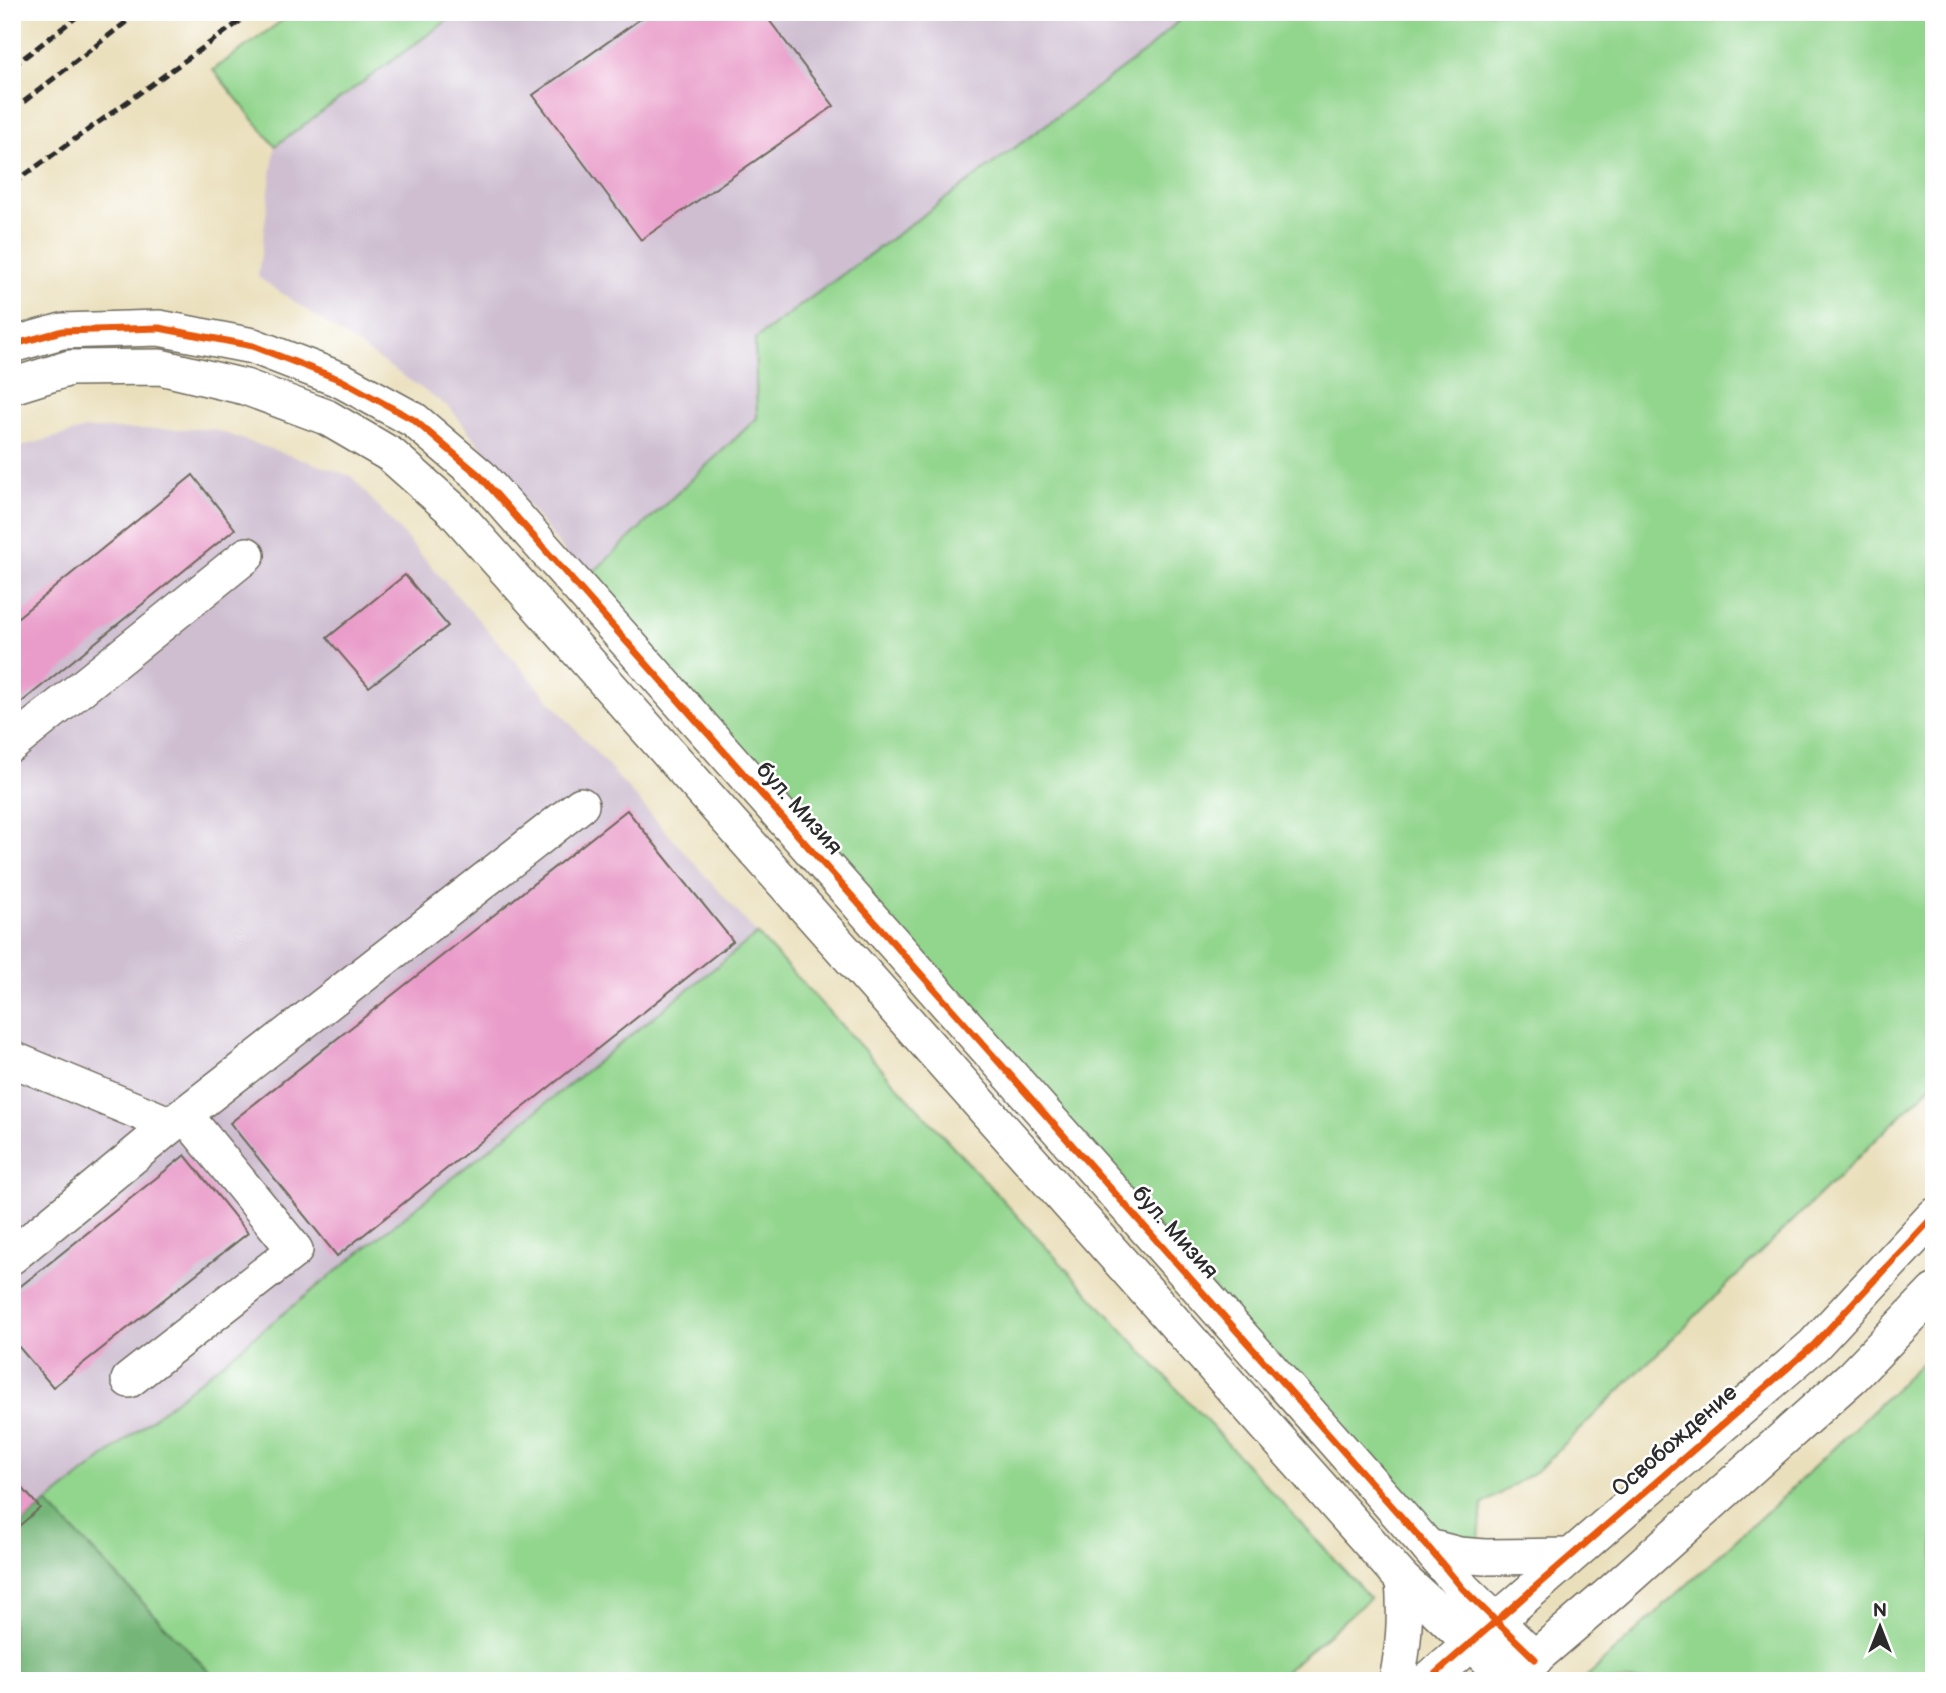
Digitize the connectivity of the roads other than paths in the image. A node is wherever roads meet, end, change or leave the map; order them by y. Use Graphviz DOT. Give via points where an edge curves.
graph roads {
  1 [pos="12,345"];
  2 [pos="12,386"];
  3 [pos="247,555"];
  4 [pos="12,744"];
  5 [pos="581,805"];
  6 [pos="12,1059"];
  7 [pos="178,1120"];
  8 [pos="1934,1216"];
  9 [pos="12,1256"];
  10 [pos="1934,1292"];
  11 [pos="129,1380"];
  12 [pos="1428,1547"];
  13 [pos="1569,1556"];
  14 [pos="1403,1580"];
  15 [pos="1483,1632"];
  16 [pos="1517,1673"];
  17 [pos="1397,1681"];
  18 [pos="1427,1681"];
  1 -- 12 [label="street, бул. Мизия" via="61,331 159,328 253,346 341,380 414,420 480,477"];
  2 -- 14 [label="street" via="70,368 160,367 245,387 326,416 391,456 453,510"];
  3 -- 4 [label="street"];
  5 -- 7 [label="street"];
  6 -- 7 [label="street"];
  7 -- 9 [label="street"];
  7 -- 11 [label="street" via="295,1250"];
  8 -- 13 [label="street, Освобождение" via="1814,1345"];
  10 -- 16 [label="street" via="1853,1377"];
  12 -- 13 [label="street" via="1485,1558"];
  12 -- 15 [label="street, бул. Мизия" via="1463,1589"];
  13 -- 15 [label="street, Освобождение"];
  14 -- 15 [label="street"];
  14 -- 17 [label="street" via="1406,1617"];
  15 -- 16 [label="street"];
  15 -- 18 [label="street, Освобождение"];
}
